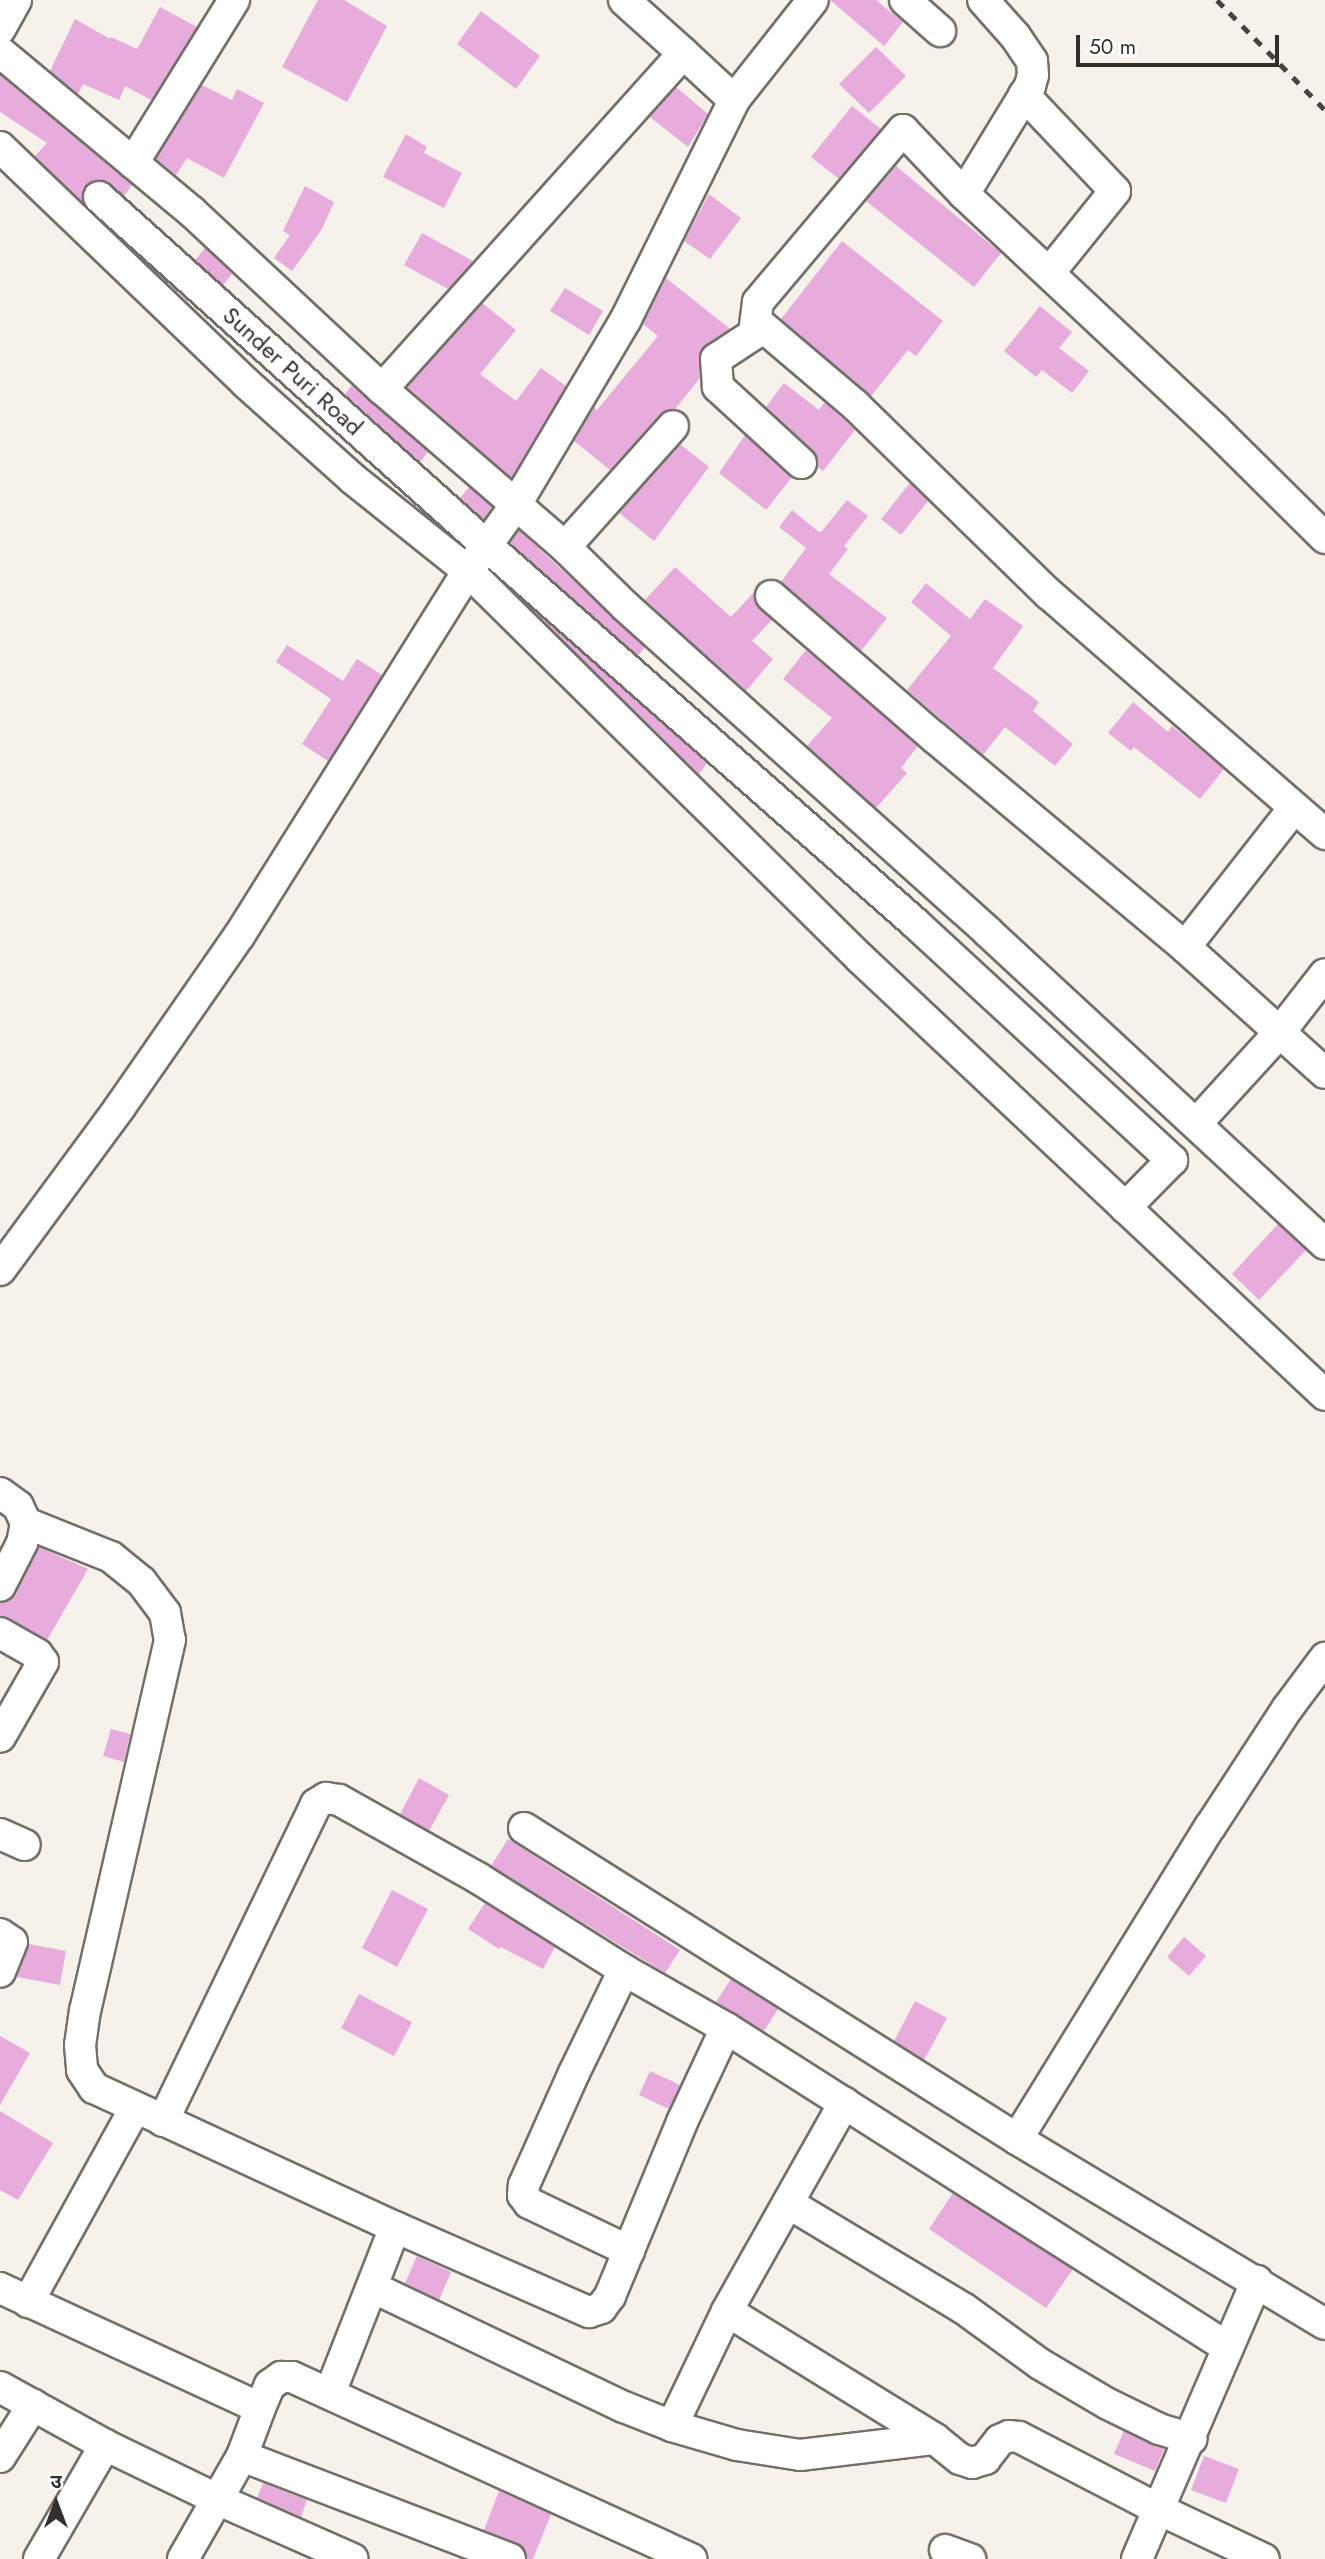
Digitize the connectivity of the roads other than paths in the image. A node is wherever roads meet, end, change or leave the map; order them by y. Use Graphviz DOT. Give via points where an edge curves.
graph roads {
  1 [pos="16,0"];
  2 [pos="234,0"];
  3 [pos="624,0"];
  4 [pos="813,0"];
  5 [pos="905,0"];
  6 [pos="983,0"];
  7 [pos="0,29"];
  8 [pos="940,31"];
  9 [pos="0,52"];
  10 [pos="683,53"];
  11 [pos="1024,95"];
  12 [pos="734,100"];
  13 [pos="0,147"];
  14 [pos="134,163"];
  15 [pos="964,194"];
  16 [pos="99,197"];
  17 [pos="1049,273"];
  18 [pos="756,321"];
  19 [pos="382,389"];
  20 [pos="673,426"];
  21 [pos="801,463"];
  22 [pos="515,506"];
  23 [pos="1325,538"];
  24 [pos="486,545"];
  25 [pos="565,547"];
  26 [pos="468,571"];
  27 [pos="771,596"];
  28 [pos="1294,808"];
  29 [pos="1325,834"];
  30 [pos="1185,947"];
  31 [pos="1325,974"];
  32 [pos="1280,1032"];
  33 [pos="1325,1073"];
  34 [pos="1199,1127"];
  35 [pos="1172,1160"];
  36 [pos="1125,1208"];
  37 [pos="1325,1244"];
  38 [pos="0,1270"];
  39 [pos="1325,1395"];
  40 [pos="0,1493"];
  41 [pos="26,1523"];
  42 [pos="0,1586"];
  43 [pos="0,1633"];
  44 [pos="1325,1658"];
  45 [pos="0,1737"];
  46 [pos="524,1828"];
  47 [pos="0,1934"];
  48 [pos="624,1970"];
  49 [pos="0,1972"];
  50 [pos="726,2028"];
  51 [pos="844,2103"];
  52 [pos="135,2108"];
  53 [pos="163,2121"];
  54 [pos="1017,2139"];
  55 [pos="788,2203"];
  56 [pos="395,2227"];
  57 [pos="629,2251"];
  58 [pos="1257,2281"];
  59 [pos="372,2287"];
  60 [pos="0,2288"];
  61 [pos="28,2302"];
  62 [pos="727,2311"];
  63 [pos="1325,2324"];
  64 [pos="1227,2347"];
  65 [pos="0,2387"];
  66 [pos="330,2393"];
  67 [pos="33,2405"];
  68 [pos="260,2408"];
  69 [pos="672,2426"];
  70 [pos="935,2439"];
  71 [pos="1191,2439"];
  72 [pos="105,2445"];
  73 [pos="242,2456"];
  74 [pos="0,2457"];
  75 [pos="219,2500"];
  76 [pos="1158,2509"];
  77 [pos="38,2559"];
  78 [pos="183,2559"];
  79 [pos="353,2559"];
  80 [pos="510,2559"];
  81 [pos="691,2559"];
  82 [pos="1137,2559"];
  83 [pos="1264,2559"];
  1 -- 7 [label="street"];
  2 -- 14 [label="street"];
  3 -- 10 [label="street"];
  4 -- 12 [label="street"];
  5 -- 8 [label="street"];
  6 -- 11 [label="street" via="1032,61 1033,75"];
  9 -- 14 [label="street"];
  10 -- 12 [label="street"];
  10 -- 19 [label="street"];
  11 -- 15 [label="street"];
  11 -- 17 [label="street" via="1115,191"];
  12 -- 22 [label="street" via="626,319"];
  13 -- 26 [label="street" via="256,392 353,479"];
  14 -- 19 [label="street"];
  15 -- 17 [label="street"];
  15 -- 18 [label="street" via="903,130 758,302"];
  16 -- 24 [label="street, Sunder Puri Road"];
  17 -- 23 [label="street"];
  18 -- 21 [label="street" via="754,334 716,359 718,387"];
  18 -- 28 [label="street" via="855,405 1049,594"];
  19 -- 22 [label="street"];
  20 -- 25 [label="street"];
  22 -- 24 [label="street"];
  22 -- 25 [label="street"];
  24 -- 26 [label="street"];
  24 -- 35 [label="street, Sunder Puri Road" via="915,923"];
  25 -- 34 [label="street"];
  26 -- 36 [label="street" via="860,958"];
  26 -- 38 [label="street" via="239,936"];
  27 -- 30 [label="street"];
  28 -- 29 [label="street"];
  28 -- 30 [label="street"];
  30 -- 32 [label="street"];
  31 -- 32 [label="street"];
  32 -- 33 [label="street"];
  32 -- 34 [label="street"];
  34 -- 35 [label="street"];
  34 -- 37 [label="street"];
  35 -- 36 [label="street"];
  36 -- 39 [label="street"];
  40 -- 41 [label="street" via="18,1506"];
  41 -- 42 [label="street" via="22,1544"];
  41 -- 52 [label="street" via="111,1557 141,1581 165,1612 170,1640 80,2045 82,2070 94,2088"];
  43 -- 45 [label="street" via="43,1662"];
  44 -- 54 [label="street" via="1210,1827"];
  46 -- 54 [label="street"];
  47 -- 49 [label="street" via="12,1942"];
  48 -- 50 [label="street"];
  48 -- 53 [label="street" via="478,1878 339,1800 326,1798 316,1804"];
  48 -- 57 [label="street" via="523,2195 529,2203"];
  50 -- 51 [label="street"];
  50 -- 57 [label="street"];
  51 -- 55 [label="street"];
  51 -- 64 [label="street"];
  52 -- 53 [label="street"];
  52 -- 61 [label="street"];
  53 -- 56 [label="street"];
  54 -- 58 [label="street"];
  55 -- 62 [label="street"];
  55 -- 71 [label="street" via="963,2308 1040,2364 1108,2404"];
  56 -- 57 [label="street" via="589,2312 601,2308 610,2296"];
  56 -- 59 [label="street"];
  58 -- 63 [label="street"];
  58 -- 64 [label="street"];
  59 -- 66 [label="street"];
  59 -- 69 [label="street"];
  60 -- 61 [label="street"];
  61 -- 68 [label="street"];
  62 -- 69 [label="street"];
  62 -- 70 [label="street"];
  64 -- 71 [label="street"];
  65 -- 67 [label="street"];
  66 -- 68 [label="street" via="281,2377 270,2385"];
  66 -- 81 [label="street"];
  67 -- 72 [label="street"];
  67 -- 74 [label="street"];
  68 -- 73 [label="street"];
  69 -- 70 [label="street" via="737,2445 800,2455"];
  70 -- 76 [label="street" via="972,2463 985,2459 1000,2440 1019,2437"];
  71 -- 76 [label="street"];
  72 -- 75 [label="street"];
  72 -- 77 [label="street"];
  73 -- 75 [label="street"];
  73 -- 80 [label="street"];
  75 -- 78 [label="street"];
  75 -- 79 [label="street"];
  76 -- 82 [label="street"];
  76 -- 83 [label="street"];
}
